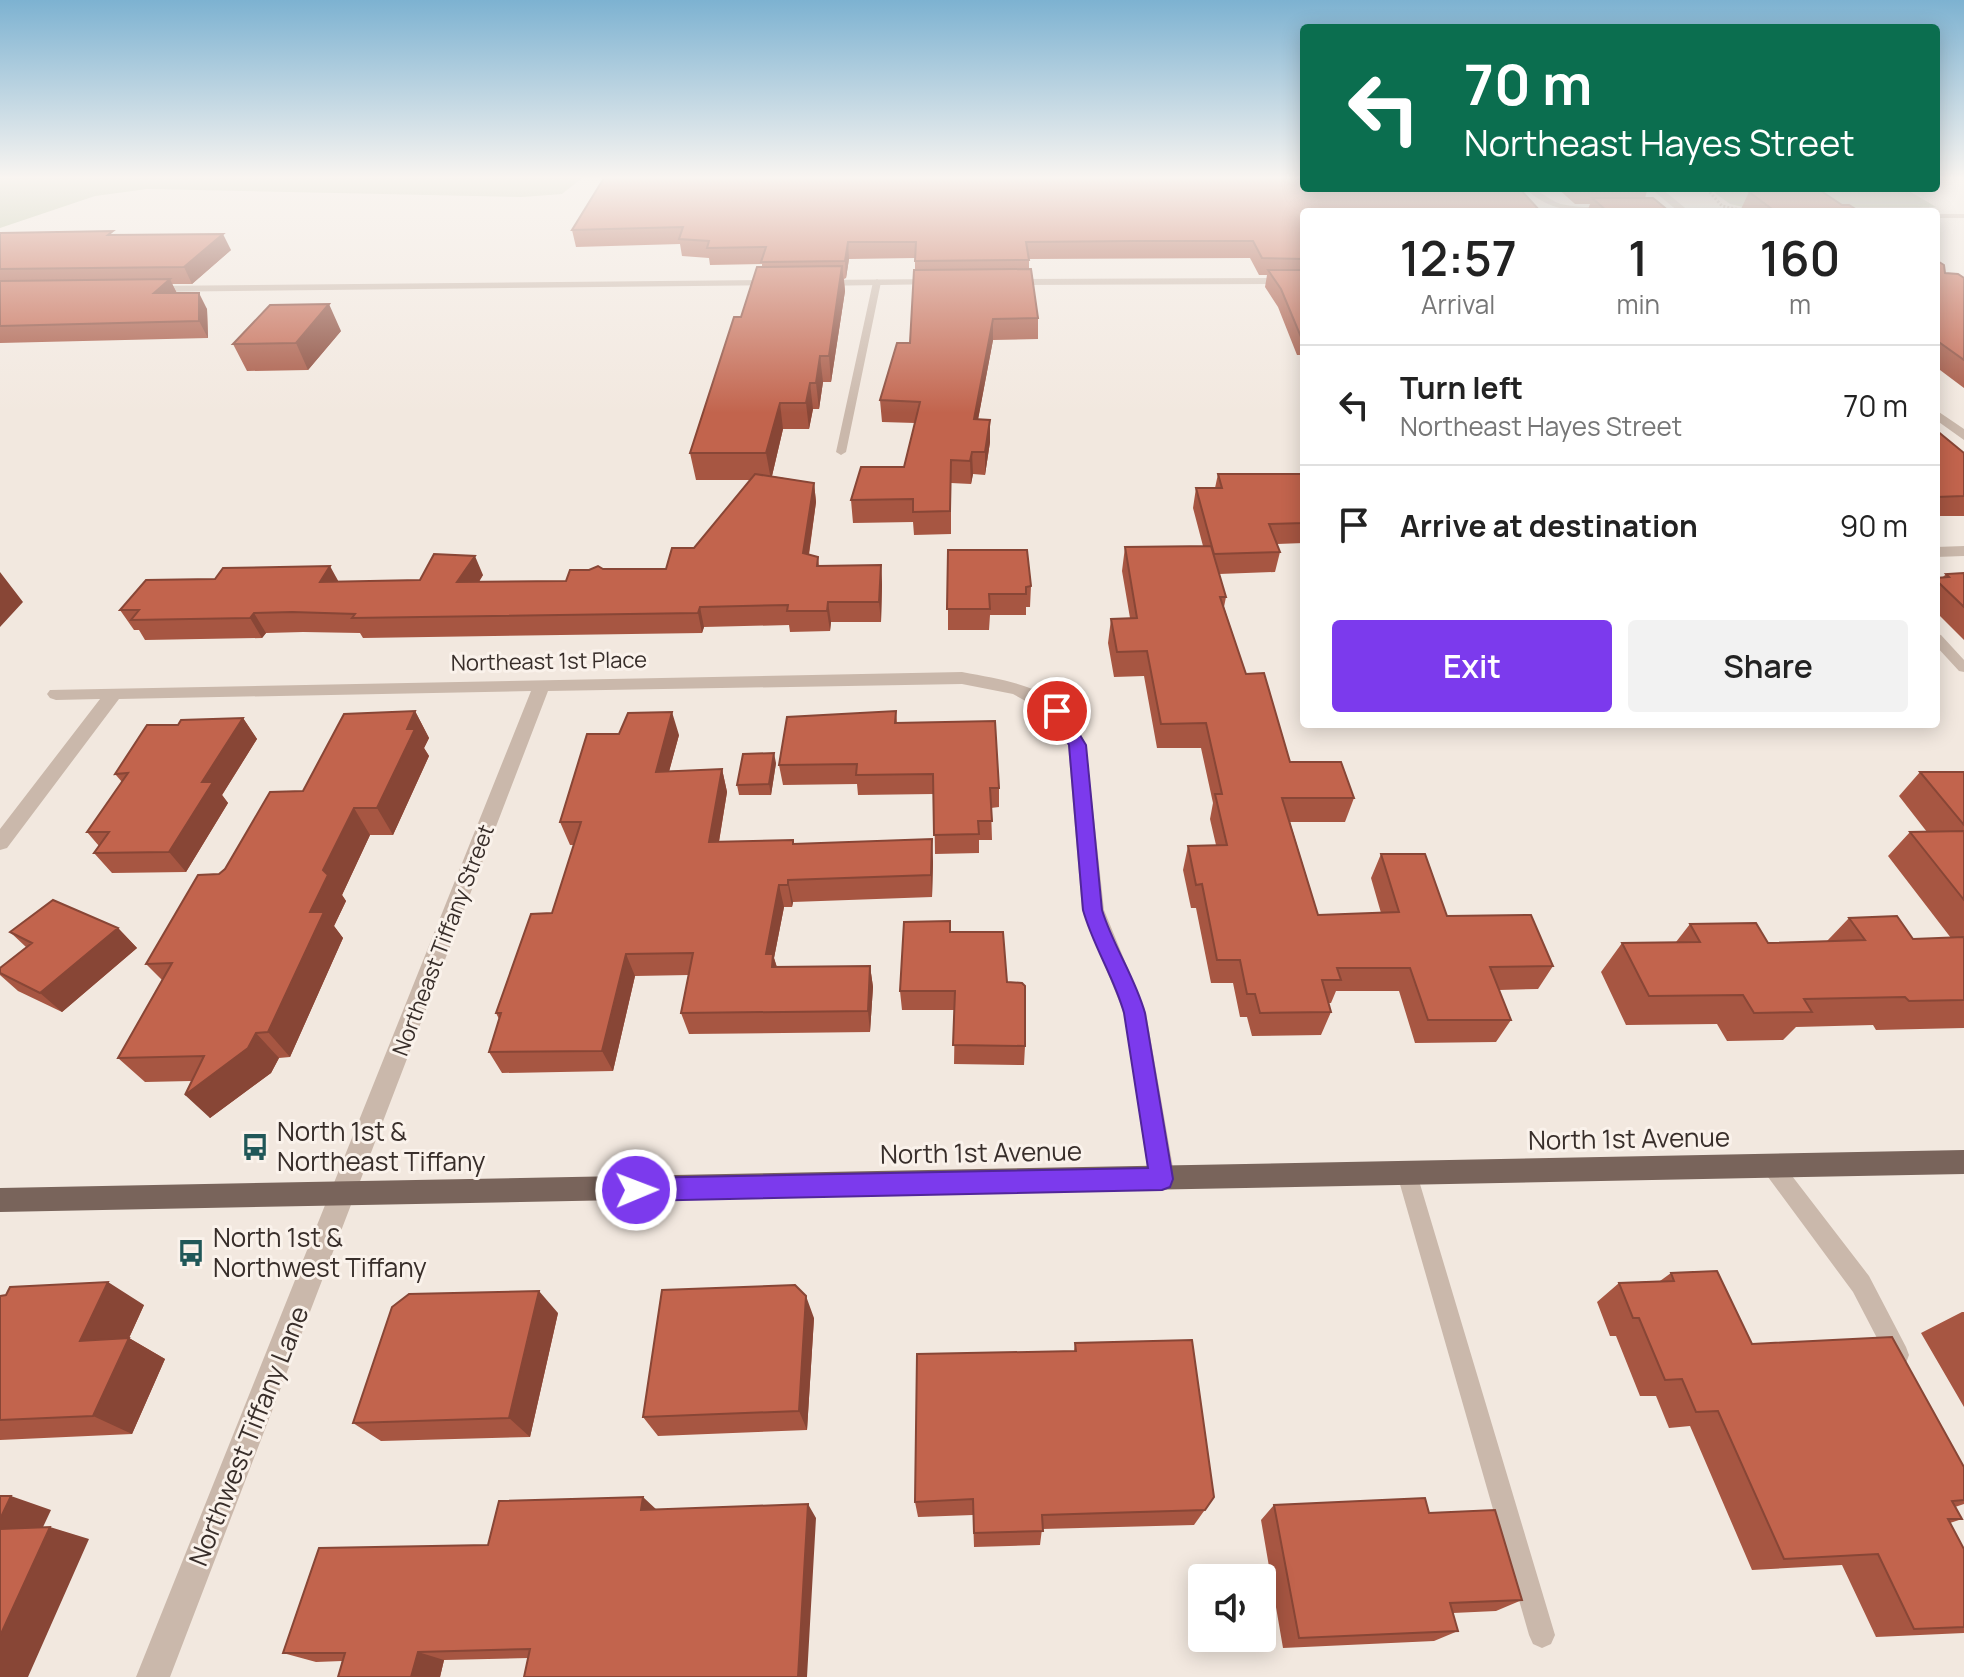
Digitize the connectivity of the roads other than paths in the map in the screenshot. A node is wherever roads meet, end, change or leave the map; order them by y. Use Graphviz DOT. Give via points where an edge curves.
graph roads {
  1 [pos="1300,281"];
  2 [pos="877,282"];
  3 [pos="954,282"];
  4 [pos="1000,282"];
  5 [pos="782,283"];
  6 [pos="798,283"];
  7 [pos="132,290"];
  8 [pos="1940,417"];
  9 [pos="1964,436"];
  10 [pos="841,452"];
  11 [pos="1964,551"];
  12 [pos="1940,552"];
  13 [pos="1940,642"];
  14 [pos="1964,668"];
  15 [pos="542,685"];
  16 [pos="114,693"];
  17 [pos="56,694"];
  18 [pos="0,843"];
  19 [pos="1964,1162"];
  20 [pos="1772,1166"];
  21 [pos="1407,1174"];
  22 [pos="1162,1179"];
  23 [pos="344,1195"];
  24 [pos="0,1200"];
  25 [pos="1905,1368"];
  26 [pos="1542,1635"];
  27 [pos="153,1677"];
  1 -- 4 [label="street"];
  2 -- 3 [label="street"];
  2 -- 6 [label="street"];
  2 -- 10 [label="lane"];
  5 -- 7 [label="street"];
  8 -- 9 [label="street"];
  11 -- 12 [label="street"];
  13 -- 14 [label="lane"];
  15 -- 16 [label="street, Northeast 1st Place"];
  15 -- 22 [label="street, Northeast 1st Place" via="962,678 991,681 1057,711 1077,745 1093,910 1135,1013"];
  15 -- 23 [label="street, Northeast Tiffany Street"];
  16 -- 17 [label="street, Northeast 1st Place"];
  16 -- 18 [label="street"];
  19 -- 20 [label="main road, North 1st Avenue"];
  20 -- 21 [label="main road, North 1st Avenue"];
  20 -- 25 [label="lane" via="1861,1284"];
  21 -- 22 [label="main road, North 1st Avenue"];
  21 -- 26 [label="lane"];
  22 -- 23 [label="main road, North 1st Avenue"];
  23 -- 24 [label="main road, North 1st Avenue"];
  23 -- 27 [label="street, Northwest Tiffany Lane"];
}
